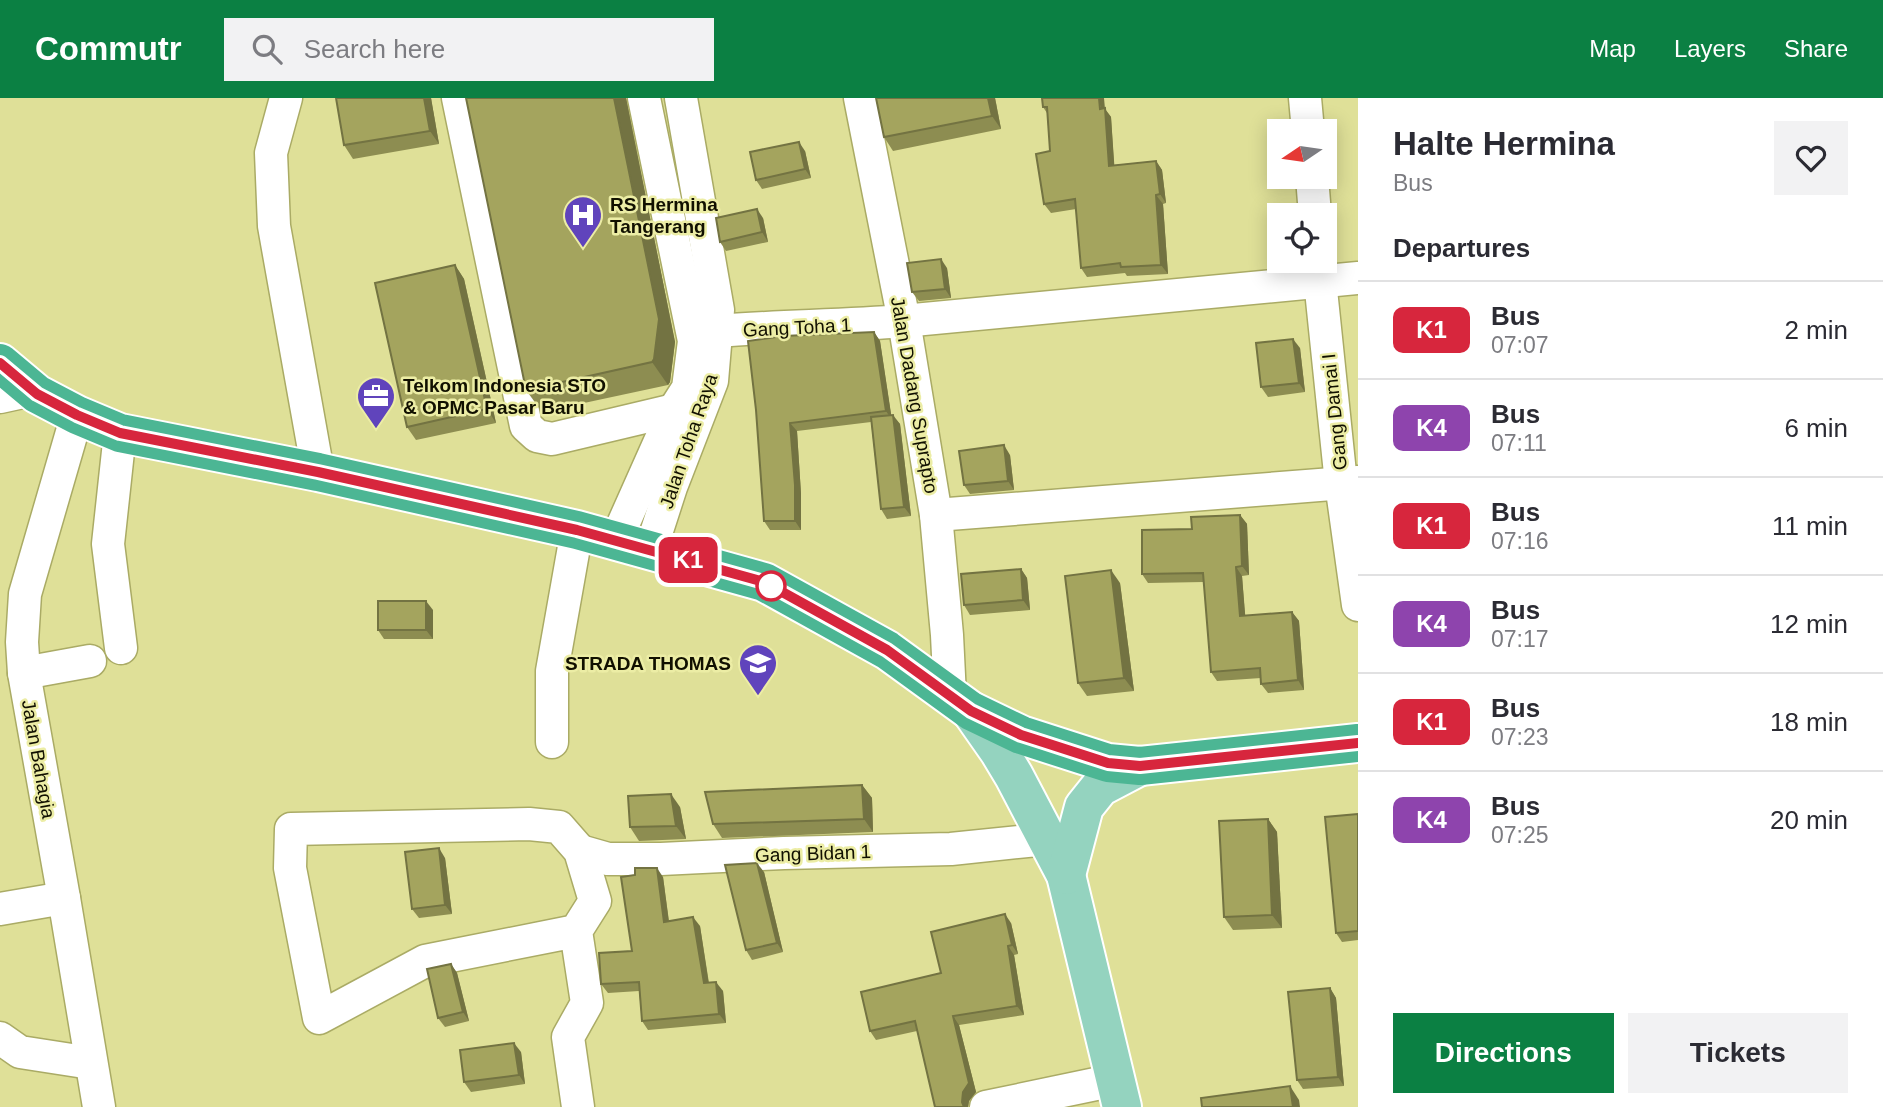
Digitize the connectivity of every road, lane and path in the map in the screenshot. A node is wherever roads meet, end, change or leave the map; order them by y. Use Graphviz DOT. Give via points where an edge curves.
graph roads {
  1 [pos="286,98"];
  2 [pos="458,98"];
  3 [pos="644,98"];
  4 [pos="681,98"];
  5 [pos="860,98"];
  6 [pos="1305,98"];
  7 [pos="1307,119"];
  8 [pos="1302,273"];
  9 [pos="1319,273"];
  10 [pos="1330,273"];
  11 [pos="1358,278"];
  12 [pos="904,321"];
  13 [pos="717,331"];
  14 [pos="0,363"];
  15 [pos="16,393"];
  16 [pos="674,410"];
  17 [pos="77,415"];
  18 [pos="120,433"];
  19 [pos="318,472"];
  20 [pos="1349,482"];
  21 [pos="936,515"];
  22 [pos="577,530"];
  23 [pos="634,545"];
  24 [pos="1358,605"];
  25 [pos="11,641"];
  26 [pos="121,648"];
  27 [pos="90,661"];
  28 [pos="24,673"];
  29 [pos="960,704"];
  30 [pos="552,743"];
  31 [pos="1358,743"];
  32 [pos="1140,766"];
  33 [pos="1047,839"];
  34 [pos="580,851"];
  35 [pos="1066,875"];
  36 [pos="64,898"];
  37 [pos="0,909"];
  38 [pos="576,932"];
  39 [pos="0,1038"];
  40 [pos="91,1063"];
  41 [pos="1119,1094"];
  42 [pos="99,1107"];
  43 [pos="578,1107"];
  44 [pos="986,1107"];
  1 -- 19 [label="street" via="271,153 274,226"];
  2 -- 16 [label="street" via="526,426 537,436 552,439"];
  3 -- 16 [label="street" via="694,341 688,388"];
  4 -- 13 [label="street, Gang Toha 1" via="718,310"];
  5 -- 12 [label="street, Jalan Dadang Suprapto"];
  6 -- 7 [label="street"];
  8 -- 12 [label="street, Gang Toha 1"];
  9 -- 20 [label="street, Gang Damai I"];
  10 -- 11 [label="street, Gang Toha 1"];
  12 -- 13 [label="street, Gang Toha 1"];
  12 -- 21 [label="street, Jalan Dadang Suprapto"];
  13 -- 23 [label="street, Jalan Toha Raya" via="712,381 671,487"];
  14 -- 15 [label="highway"];
  15 -- 17 [label="highway" via="37,394"];
  16 -- 23 [label="street"];
  17 -- 18 [label="highway"];
  17 -- 25 [label="street, Jalan Bahagia"];
  18 -- 19 [label="highway"];
  18 -- 26 [label="street" via="108,544"];
  19 -- 22 [label="highway"];
  20 -- 21 [label="street"];
  20 -- 24 [label="street, Gang Damai I"];
  21 -- 29 [label="street, Jalan Dadang Suprapto" via="947,635"];
  22 -- 23 [label="highway"];
  22 -- 30 [label="street" via="552,671"];
  23 -- 29 [label="highway" via="764,582 887,650"];
  25 -- 28 [label="street, Jalan Bahagia"];
  27 -- 28 [label="street"];
  28 -- 36 [label="street, Jalan Bahagia"];
  29 -- 32 [label="highway" via="1021,735 1108,763"];
  29 -- 33 [label="main road" via="1004,759"];
  31 -- 32 [label="highway"];
  32 -- 35 [label="main road" via="1100,787 1084,807"];
  33 -- 34 [label="street, Gang Bidan 1" via="951,849 661,859 608,859"];
  33 -- 35 [label="main road"];
  34 -- 38 [label="street" via="595,901"];
  34 -- 38 [label="street" via="559,827 529,824 291,829 290,868 318,1018 425,961"];
  35 -- 41 [label="main road"];
  36 -- 37 [label="street"];
  36 -- 40 [label="street, Jalan Bahagia"];
  38 -- 43 [label="street" via="587,1003 568,1037"];
  39 -- 40 [label="street" via="20,1052"];
  40 -- 42 [label="street, Jalan Bahagia"];
  41 -- 44 [label="street"];
}
